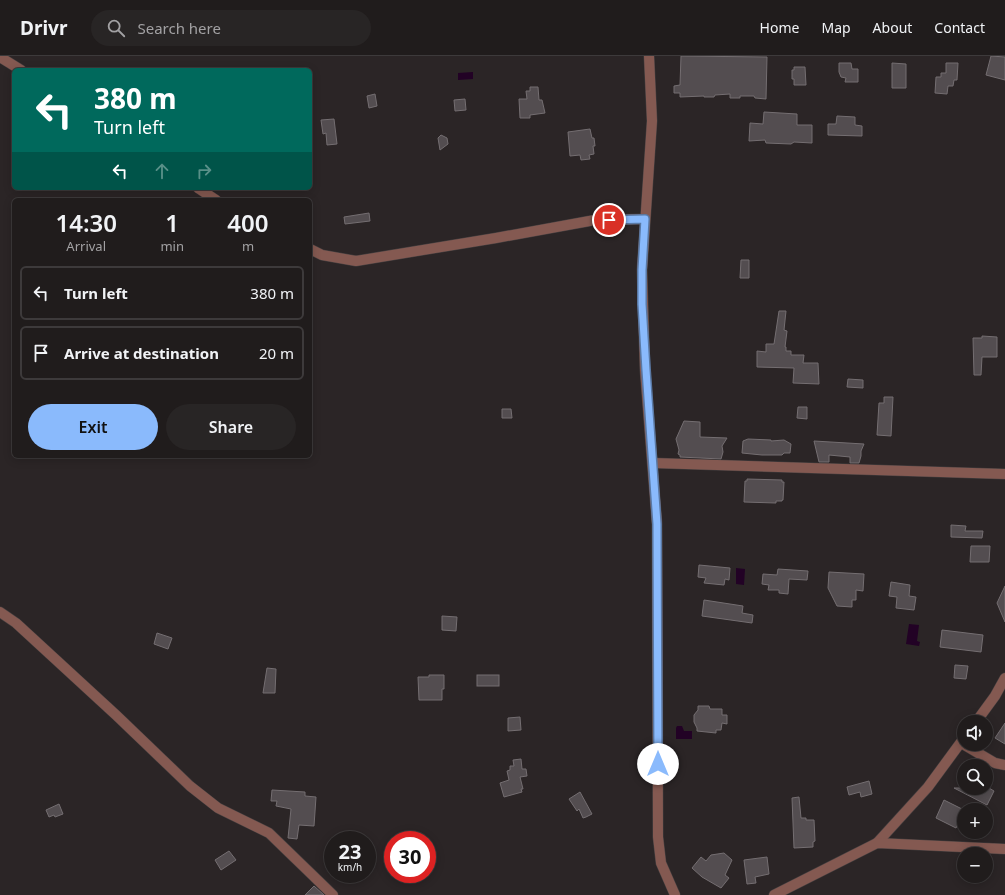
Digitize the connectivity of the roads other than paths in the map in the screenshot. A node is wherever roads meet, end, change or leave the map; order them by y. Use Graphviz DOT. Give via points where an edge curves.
graph roads {
  1 [pos="648,56"];
  2 [pos="0,57"];
  3 [pos="18,68"];
  4 [pos="201,190"];
  5 [pos="213,198"];
  6 [pos="645,219"];
  7 [pos="312,250"];
  8 [pos="653,463"];
  9 [pos="1005,474"];
  10 [pos="0,612"];
  11 [pos="1005,678"];
  12 [pos="981,715"];
  13 [pos="957,747"];
  14 [pos="977,751"];
  15 [pos="1005,765"];
  16 [pos="877,843"];
  17 [pos="1005,849"];
  18 [pos="333,895"];
  19 [pos="675,895"];
  20 [pos="774,895"];
  1 -- 6 [label="street" via="652,121"];
  2 -- 3 [label="street"];
  4 -- 5 [label="street"];
  6 -- 7 [label="street" via="595,220 356,261 322,255"];
  6 -- 8 [label="street" via="642,304"];
  8 -- 9 [label="street"];
  8 -- 19 [label="street" via="658,531 658,837 664,871"];
  10 -- 18 [label="street" via="116,715 190,786 218,808 268,833"];
  11 -- 12 [label="street"];
  13 -- 16 [label="street" via="928,787"];
  14 -- 15 [label="street" via="995,764"];
  16 -- 17 [label="street"];
  16 -- 20 [label="street"];
}
